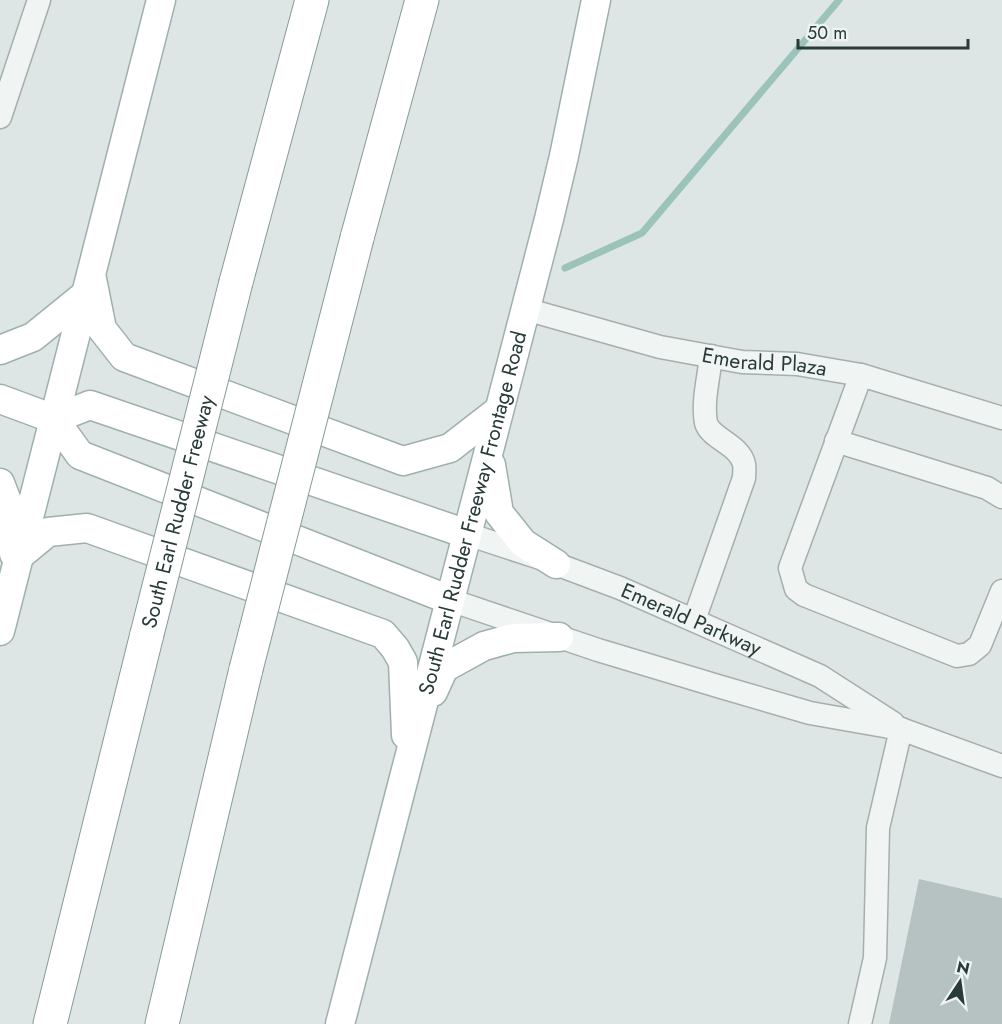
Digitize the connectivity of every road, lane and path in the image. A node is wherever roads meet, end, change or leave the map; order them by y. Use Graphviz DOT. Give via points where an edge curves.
graph roads {
  1 [pos="39,0"];
  2 [pos="312,0"];
  3 [pos="422,0"];
  4 [pos="596,0"];
  5 [pos="156,1"];
  6 [pos="4,90"];
  7 [pos="0,117"];
  8 [pos="89,284"];
  9 [pos="525,309"];
  10 [pos="0,350"];
  11 [pos="711,356"];
  12 [pos="861,375"];
  13 [pos="0,399"];
  14 [pos="499,410"];
  15 [pos="1002,418"];
  16 [pos="54,419"];
  17 [pos="836,441"];
  18 [pos="489,452"];
  19 [pos="0,483"];
  20 [pos="1002,496"];
  21 [pos="467,534"];
  22 [pos="18,562"];
  23 [pos="556,564"];
  24 [pos="1002,591"];
  25 [pos="450,600"];
  26 [pos="694,620"];
  27 [pos="0,631"];
  28 [pos="559,637"];
  29 [pos="419,724"];
  30 [pos="902,729"];
  31 [pos="407,761"];
  32 [pos="1002,766"];
  33 [pos="62,975"];
  34 [pos="43,1024"];
  35 [pos="50,1024"];
  36 [pos="162,1024"];
  37 [pos="339,1024"];
  38 [pos="860,1024"];
  1 -- 6 [label="street"];
  2 -- 33 [label="highway, South Earl Rudder Freeway, bridge" via="236,282"];
  3 -- 36 [label="highway, bridge" via="246,669"];
  4 -- 9 [label="main road, South Earl Rudder Freeway Frontage Road" via="564,156"];
  5 -- 8 [label="main road"];
  6 -- 7 [label="street"];
  8 -- 10 [label="main road" via="33,337"];
  8 -- 14 [label="main road" via="102,329 124,357 403,461 450,448"];
  8 -- 16 [label="main road"];
  9 -- 11 [label="street, Emerald Plaza" via="660,347"];
  9 -- 14 [label="main road, South Earl Rudder Freeway Frontage Road"];
  11 -- 12 [label="street, Emerald Plaza"];
  11 -- 26 [label="street" via="705,406 707,425 733,446 744,463 744,478"];
  12 -- 15 [label="street, Emerald Plaza"];
  12 -- 17 [label="street"];
  13 -- 16 [label="main road"];
  14 -- 18 [label="main road, South Earl Rudder Freeway Frontage Road"];
  16 -- 21 [label="main road" via="90,405"];
  16 -- 22 [label="main road"];
  16 -- 25 [label="main road" via="80,455"];
  17 -- 20 [label="street"];
  17 -- 24 [label="street" via="790,568 796,589 957,656 969,654 980,645"];
  18 -- 21 [label="main road, South Earl Rudder Freeway Frontage Road"];
  18 -- 23 [label="main road" via="499,513 523,543"];
  19 -- 22 [label="main road"];
  21 -- 23 [label="street, Emerald Parkway"];
  21 -- 25 [label="main road, South Earl Rudder Freeway Frontage Road"];
  22 -- 27 [label="main road"];
  22 -- 31 [label="main road" via="48,532 87,528 383,634 403,662"];
  23 -- 26 [label="street, Emerald Parkway"];
  25 -- 28 [label="street, Emerald Parkway"];
  25 -- 29 [label="main road, South Earl Rudder Freeway Frontage Road"];
  26 -- 30 [label="street, Emerald Parkway" via="820,676"];
  28 -- 29 [label="main road" via="513,638 484,646 444,668"];
  28 -- 30 [label="street, Emerald Parkway" via="810,713"];
  29 -- 31 [label="main road, South Earl Rudder Freeway Frontage Road"];
  30 -- 32 [label="street, Emerald Parkway"];
  30 -- 38 [label="street" via="878,828 875,958"];
  31 -- 37 [label="main road, South Earl Rudder Freeway Frontage Road"];
  33 -- 34 [label="highway"];
  33 -- 35 [label="highway, South Earl Rudder Freeway"];
}
